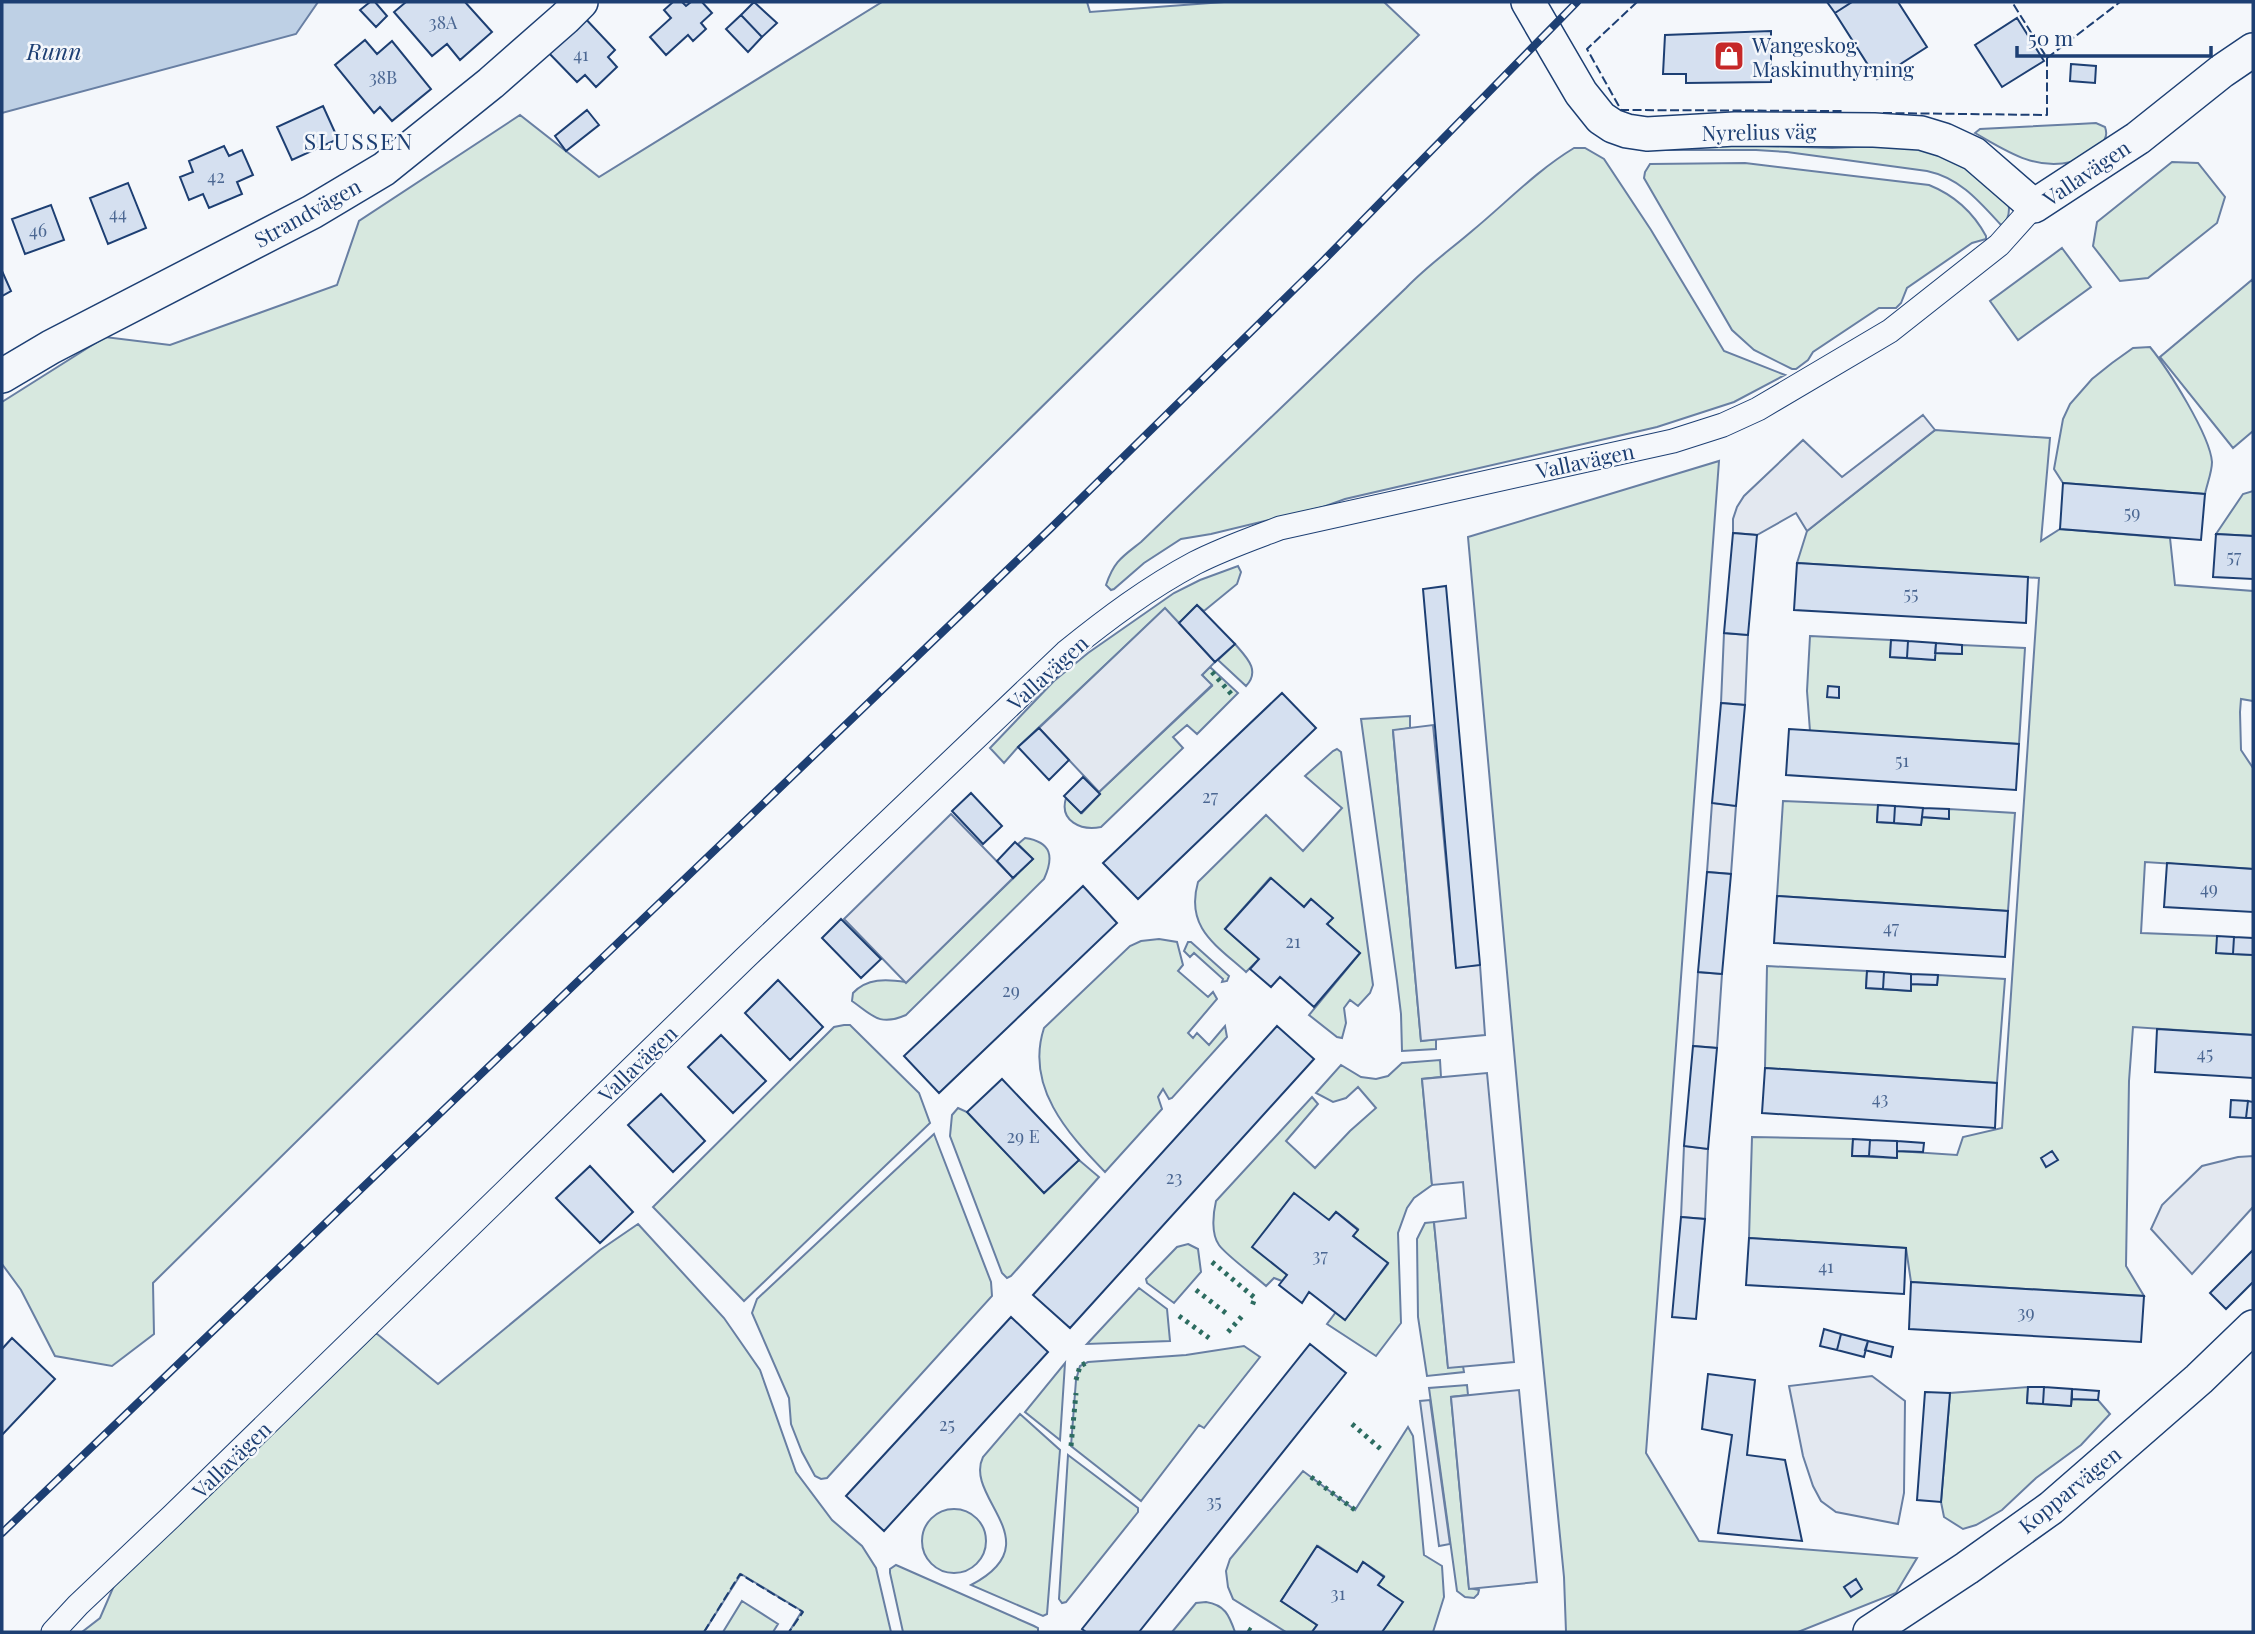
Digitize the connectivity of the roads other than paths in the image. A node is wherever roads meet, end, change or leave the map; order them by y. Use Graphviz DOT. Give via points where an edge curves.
graph roads {
  1 [pos="581,2"];
  2 [pos="1528,2"];
  3 [pos="2253,50"];
  4 [pos="2034,206"];
  5 [pos="2,376"];
  6 [pos="2253,1327"];
  7 [pos="52,1632"];
  8 [pos="1870,1632"];
  1 -- 5 [label="street, Strandvägen" via="491,83 384,169 312,212 51,346"];
  2 -- 4 [label="street, Nyrelius väg" via="1581,93 1613,126 1647,134 1735,129 1921,133 1974,154"];
  3 -- 4 [label="street, Vallavägen" via="2138,138"];
  4 -- 7 [label="street, Vallavägen" via="1999,245 1889,331 1723,425 1673,441 1280,528 1194,564 1103,622 743,960"];
  6 -- 8 [label="street, Kopparvägen" via="2051,1508"];
}
